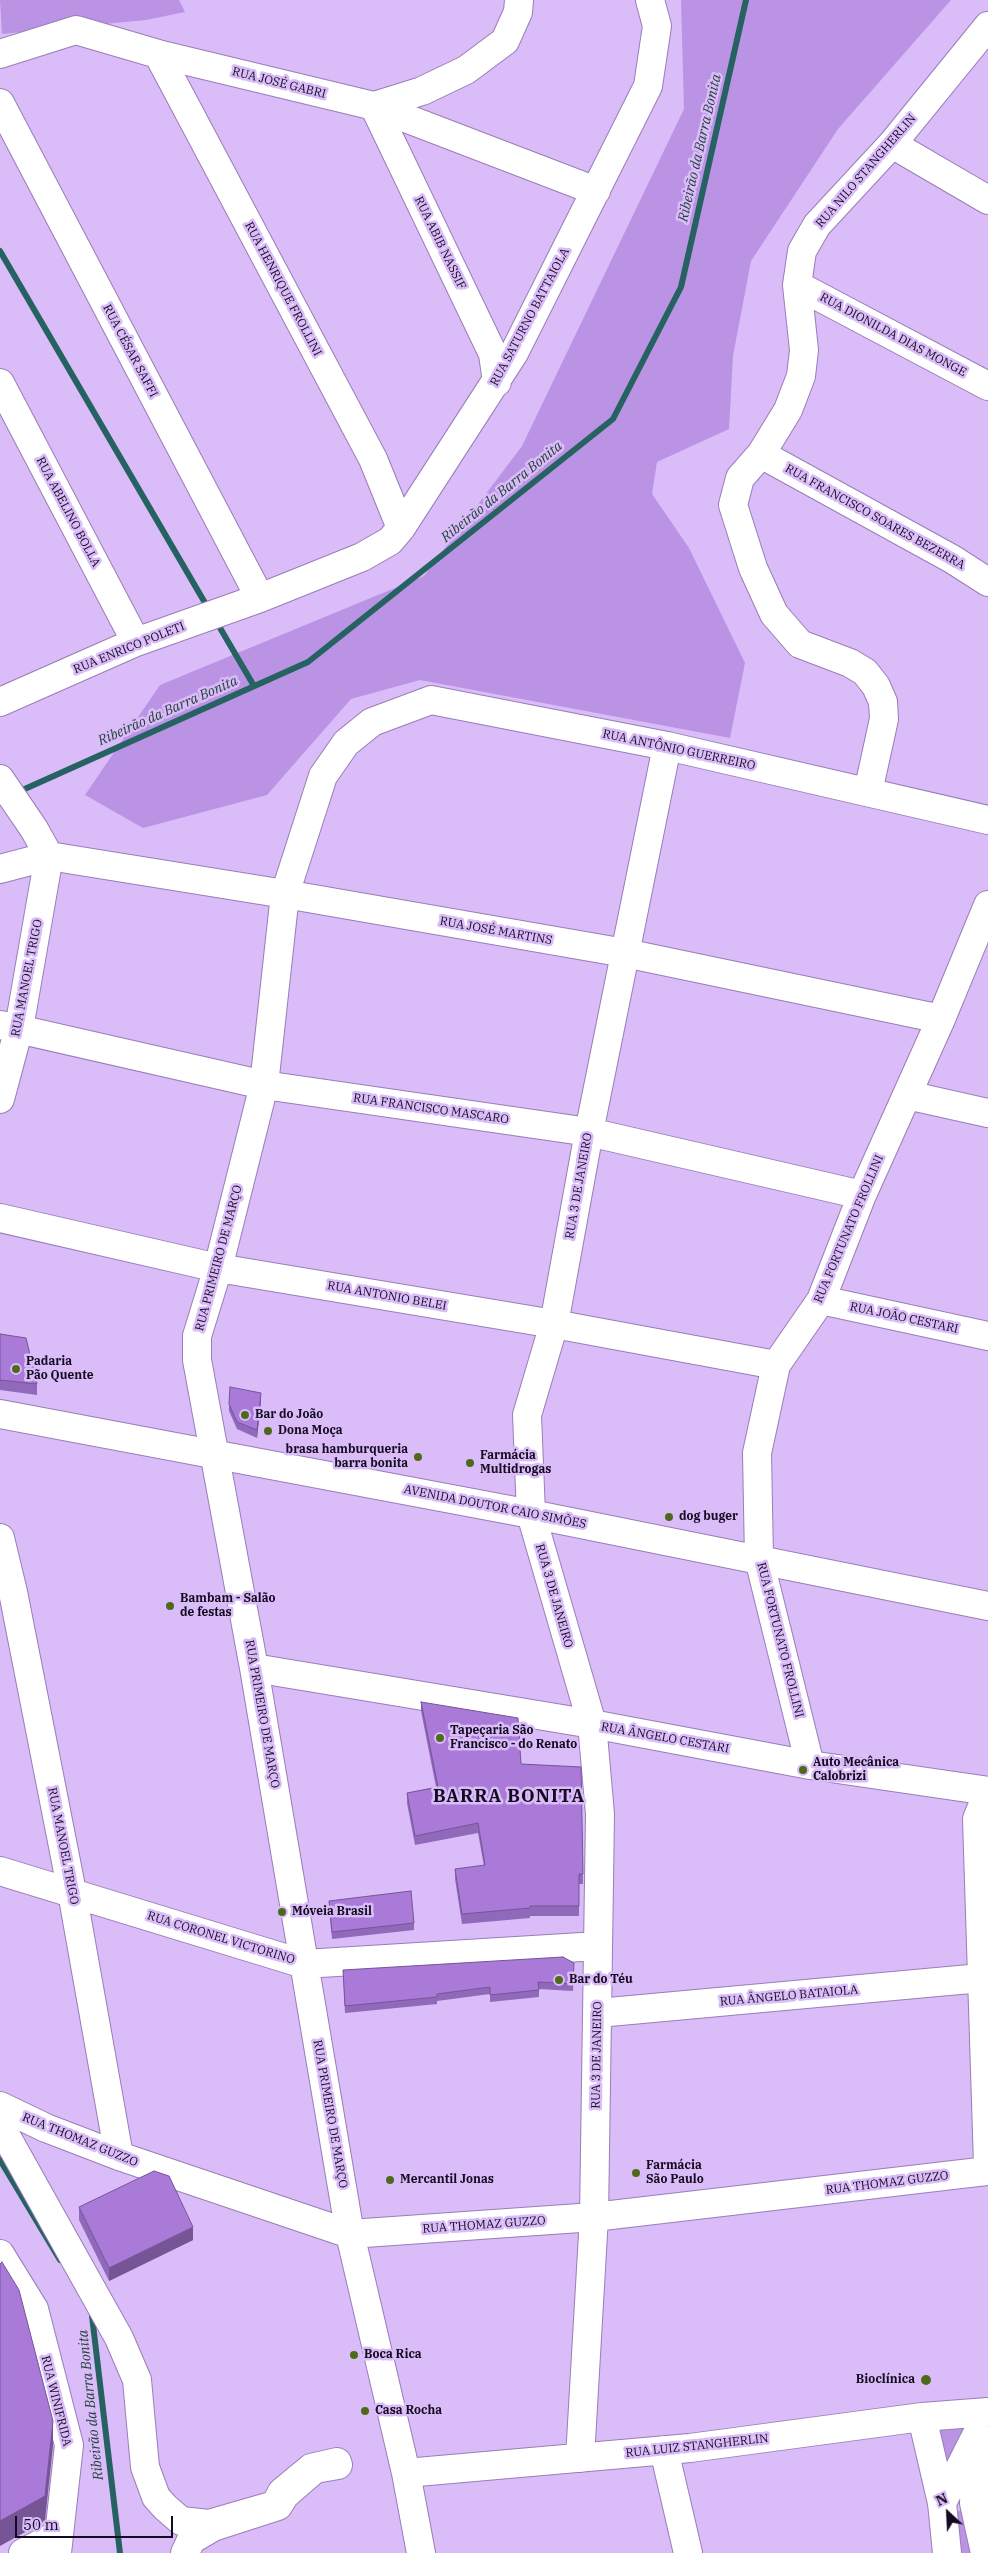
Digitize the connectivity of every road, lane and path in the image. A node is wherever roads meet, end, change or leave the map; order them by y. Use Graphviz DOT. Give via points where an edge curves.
graph roads {
  1 [pos="520,0"];
  2 [pos="650,0"];
  3 [pos="988,26"];
  4 [pos="0,54"];
  5 [pos="158,54"];
  6 [pos="0,103"];
  7 [pos="374,106"];
  8 [pos="892,144"];
  9 [pos="596,191"];
  10 [pos="988,200"];
  11 [pos="797,285"];
  12 [pos="497,382"];
  13 [pos="0,383"];
  14 [pos="988,386"];
  15 [pos="762,454"];
  16 [pos="402,528"];
  17 [pos="988,582"];
  18 [pos="260,598"];
  19 [pos="136,642"];
  20 [pos="0,702"];
  21 [pos="372,722"];
  22 [pos="667,746"];
  23 [pos="6,786"];
  24 [pos="868,792"];
  25 [pos="988,820"];
  26 [pos="49,856"];
  27 [pos="0,869"];
  28 [pos="285,894"];
  29 [pos="988,906"];
  30 [pos="624,953"];
  31 [pos="941,1020"];
  32 [pos="9,1026"];
  33 [pos="264,1085"];
  34 [pos="907,1095"];
  35 [pos="0,1099"];
  36 [pos="988,1113"];
  37 [pos="589,1132"];
  38 [pos="862,1195"];
  39 [pos="0,1218"];
  40 [pos="218,1268"];
  41 [pos="821,1300"];
  42 [pos="554,1324"];
  43 [pos="988,1336"];
  44 [pos="776,1365"];
  45 [pos="0,1414"];
  46 [pos="215,1454"];
  47 [pos="531,1514"];
  48 [pos="0,1538"];
  49 [pos="759,1559"];
  50 [pos="7,1591"];
  51 [pos="988,1606"];
  52 [pos="254,1668"];
  53 [pos="592,1724"];
  54 [pos="810,1765"];
  55 [pos="988,1792"];
  56 [pos="0,1871"];
  57 [pos="72,1892"];
  58 [pos="598,1946"];
  59 [pos="304,1964"];
  60 [pos="981,1978"];
  61 [pos="598,2013"];
  62 [pos="0,2106"];
  63 [pos="0,2125"];
  64 [pos="119,2156"];
  65 [pos="988,2165"];
  66 [pos="988,2171"];
  67 [pos="594,2217"];
  68 [pos="350,2234"];
  69 [pos="2,2263"];
  70 [pos="988,2412"];
  71 [pos="922,2417"];
  72 [pos="664,2450"];
  73 [pos="988,2454"];
  74 [pos="580,2458"];
  75 [pos="406,2473"];
  76 [pos="156,2497"];
  77 [pos="942,2503"];
  78 [pos="58,2544"];
  79 [pos="23,2553"];
  80 [pos="184,2553"];
  81 [pos="421,2553"];
  82 [pos="688,2553"];
  83 [pos="947,2553"];
  84 [pos="985,2553"];
  1 -- 7 [label="street" via="504,41 466,70 422,91"];
  2 -- 9 [label="street, RUA SATURNO BATTAIOLA" via="657,26 648,86"];
  3 -- 8 [label="street, RUA NILO STANGHERLIN"];
  4 -- 5 [label="street, RUA JOSÉ GABRI" via="76,30"];
  5 -- 7 [label="street, RUA JOSÉ GABRI"];
  5 -- 16 [label="street, RUA HENRIQUE FROLLINI" via="373,459"];
  6 -- 18 [label="street, RUA CÉSAR SAFFI"];
  7 -- 9 [label="street, RUA JOSÉ GABRI"];
  7 -- 12 [label="street, RUA ABIB NASSIF" via="493,354"];
  8 -- 10 [label="street"];
  8 -- 11 [label="street, RUA NILO STANGHERLIN" via="817,225 802,251"];
  9 -- 12 [label="street, RUA SATURNO BATTAIOLA"];
  11 -- 14 [label="street, RUA DIONILDA DIAS MONGE"];
  11 -- 15 [label="street, RUA NILO STANGHERLIN" via="804,350 801,376 788,410"];
  12 -- 16 [label="street, RUA SATURNO BATTAIOLA"];
  13 -- 19 [label="street, RUA ABELINO BOLLA"];
  15 -- 17 [label="street, RUA FRANCISCO SOARES BEZERRA"];
  15 -- 24 [label="street, RUA NILO STANGHERLIN" via="740,478 733,505 753,568 774,614 800,644 850,662 865,672 876,686 883,702 884,719"];
  16 -- 18 [label="street, RUA SATURNO BATTAIOLA" via="390,541 362,558"];
  18 -- 19 [label="street, RUA ENRICO POLETI"];
  19 -- 20 [label="street, RUA ENRICO POLETI"];
  21 -- 22 [label="street, RUA ANTÔNIO GUERREIRO" via="431,700"];
  21 -- 28 [label="street, RUA PRIMEIRO DE MARÇO" via="346,743 323,776"];
  22 -- 24 [label="street, RUA ANTÔNIO GUERREIRO"];
  22 -- 30 [label="street, RUA 3 DE JANEIRO"];
  23 -- 26 [label="street"];
  24 -- 25 [label="street, RUA ANTÔNIO GUERREIRO"];
  26 -- 27 [label="street"];
  26 -- 28 [label="street, RUA JOSÉ MARTINS"];
  26 -- 32 [label="street, RUA MANOEL TRIGO"];
  28 -- 30 [label="street, RUA JOSÉ MARTINS"];
  28 -- 33 [label="street, RUA PRIMEIRO DE MARÇO"];
  29 -- 31 [label="street, RUA FORTUNATO FROLLINI"];
  30 -- 31 [label="street, RUA JOSÉ MARTINS"];
  30 -- 37 [label="street, RUA 3 DE JANEIRO"];
  31 -- 34 [label="street, RUA FORTUNATO FROLLINI"];
  32 -- 33 [label="street, RUA FRANCISCO MASCARO"];
  32 -- 35 [label="street, RUA MANOEL TRIGO"];
  33 -- 37 [label="street, RUA FRANCISCO MASCARO"];
  33 -- 40 [label="street, RUA PRIMEIRO DE MARÇO"];
  34 -- 36 [label="street"];
  34 -- 38 [label="street, RUA FORTUNATO FROLLINI"];
  37 -- 38 [label="street, RUA FRANCISCO MASCARO"];
  37 -- 42 [label="street, RUA 3 DE JANEIRO"];
  38 -- 41 [label="street, RUA FORTUNATO FROLLINI"];
  39 -- 40 [label="street, RUA ANTONIO BELEI"];
  40 -- 42 [label="street, RUA ANTONIO BELEI"];
  40 -- 46 [label="street, RUA PRIMEIRO DE MARÇO" via="197,1336 197,1360"];
  41 -- 43 [label="street, RUA JOÃO CESTARI"];
  41 -- 44 [label="street, RUA FORTUNATO FROLLINI"];
  42 -- 44 [label="street, RUA ANTONIO BELEI"];
  42 -- 47 [label="street, RUA 3 DE JANEIRO" via="527,1415"];
  44 -- 49 [label="street, RUA FORTUNATO FROLLINI" via="757,1454"];
  45 -- 46 [label="street, AVENIDA DOUTOR CAIO SIMÕES"];
  46 -- 47 [label="street, AVENIDA DOUTOR CAIO SIMÕES"];
  46 -- 52 [label="street, RUA PRIMEIRO DE MARÇO"];
  47 -- 49 [label="street, AVENIDA DOUTOR CAIO SIMÕES"];
  47 -- 53 [label="street, RUA 3 DE JANEIRO"];
  48 -- 50 [label="street, RUA MANOEL TRIGO"];
  49 -- 51 [label="street, AVENIDA DOUTOR CAIO SIMÕES"];
  49 -- 54 [label="street, RUA FORTUNATO FROLLINI"];
  50 -- 57 [label="street, RUA MANOEL TRIGO"];
  52 -- 53 [label="street, RUA ÂNGELO CESTARI"];
  52 -- 59 [label="street, RUA PRIMEIRO DE MARÇO"];
  53 -- 54 [label="street, RUA ÂNGELO CESTARI"];
  53 -- 58 [label="street, RUA 3 DE JANEIRO" via="600,1814"];
  54 -- 55 [label="street, RUA ÂNGELO CESTARI"];
  55 -- 60 [label="street" via="977,1819"];
  56 -- 57 [label="street, RUA CORONEL VICTORINO"];
  57 -- 59 [label="street, RUA CORONEL VICTORINO"];
  57 -- 64 [label="street, RUA MANOEL TRIGO"];
  58 -- 59 [label="street, RUA CORONEL VICTORINO"];
  58 -- 61 [label="street, RUA 3 DE JANEIRO"];
  59 -- 68 [label="street, RUA PRIMEIRO DE MARÇO"];
  60 -- 61 [label="street, RUA ÂNGELO BATAIOLA"];
  60 -- 65 [label="street"];
  61 -- 67 [label="street, RUA 3 DE JANEIRO"];
  62 -- 64 [label="street, RUA THOMAZ GUZZO"];
  63 -- 76 [label="street" via="118,2338 137,2380 145,2467"];
  64 -- 68 [label="street, RUA THOMAZ GUZZO"];
  66 -- 67 [label="street, RUA THOMAZ GUZZO"];
  67 -- 68 [label="street, RUA THOMAZ GUZZO"];
  67 -- 74 [label="street, RUA 3 DE JANEIRO"];
  68 -- 75 [label="street, RUA PRIMEIRO DE MARÇO"];
  69 -- 78 [label="street, RUA WINIFRIDA" via="34,2310 69,2445"];
  70 -- 71 [label="street, RUA LUIZ STANGHERLIN"];
  70 -- 77 [label="street"];
  71 -- 72 [label="street, RUA LUIZ STANGHERLIN"];
  71 -- 77 [label="street"];
  72 -- 74 [label="street, RUA LUIZ STANGHERLIN"];
  72 -- 82 [label="street"];
  73 -- 84 [label="street" via="975,2480 974,2503"];
  74 -- 75 [label="street, RUA LUIZ STANGHERLIN"];
  75 -- 81 [label="street, RUA PRIMEIRO DE MARÇO"];
  76 -- 80 [label="street"];
  76 -- 80 [label="street" via="181,2520 209,2524 275,2505 282,2492 311,2468 338,2464 315,2469 285,2495 278,2506 213,2528 191,2540"];
  77 -- 83 [label="street"];
  78 -- 79 [label="street"];
}
